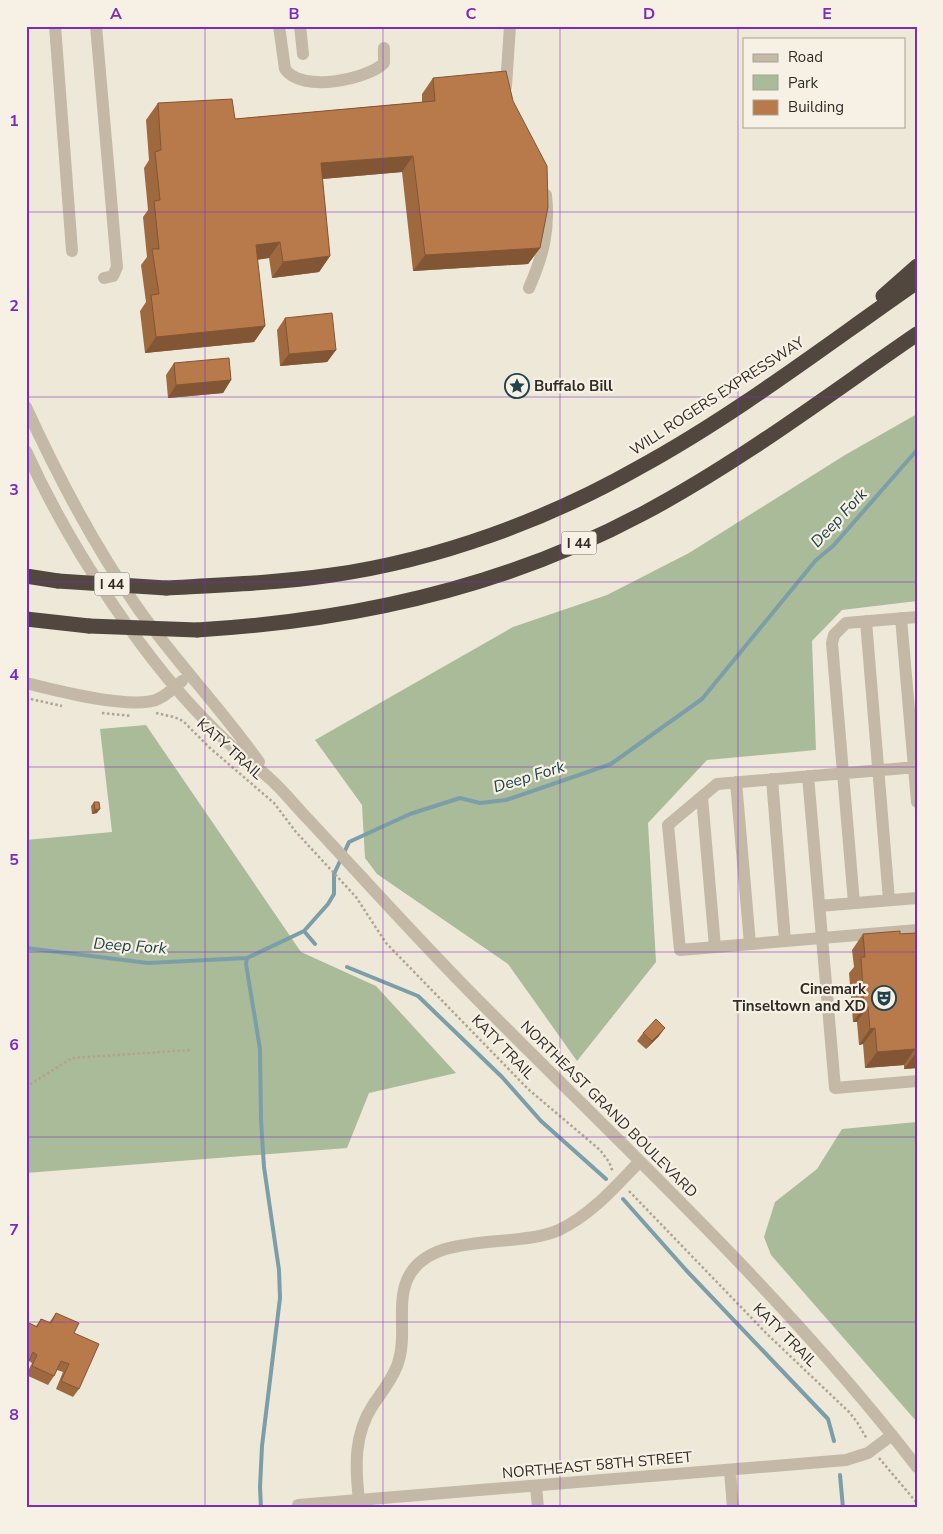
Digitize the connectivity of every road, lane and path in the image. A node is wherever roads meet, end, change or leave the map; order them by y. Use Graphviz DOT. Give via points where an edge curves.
graph roads {
  1 [pos="55,26"];
  2 [pos="96,26"];
  3 [pos="279,26"];
  4 [pos="300,26"];
  5 [pos="510,26"];
  6 [pos="384,48"];
  7 [pos="303,54"];
  8 [pos="507,99"];
  9 [pos="543,184"];
  10 [pos="72,251"];
  11 [pos="917,266"];
  12 [pos="104,278"];
  13 [pos="917,282"];
  14 [pos="530,288"];
  15 [pos="915,335"];
  16 [pos="834,340"];
  17 [pos="26,407"];
  18 [pos="26,451"];
  19 [pos="26,576"];
  20 [pos="917,617"];
  21 [pos="901,618"];
  22 [pos="26,619"];
  23 [pos="866,621"];
  24 [pos="190,675"];
  25 [pos="26,683"];
  26 [pos="175,687"];
  27 [pos="26,698"];
  28 [pos="69,707"];
  29 [pos="95,712"];
  30 [pos="151,713"];
  31 [pos="134,716"];
  32 [pos="915,767"];
  33 [pos="878,770"];
  34 [pos="843,774"];
  35 [pos="808,776"];
  36 [pos="270,779"];
  37 [pos="772,779"];
  38 [pos="736,782"];
  39 [pos="702,797"];
  40 [pos="917,802"];
  41 [pos="917,898"];
  42 [pos="889,900"];
  43 [pos="854,903"];
  44 [pos="819,906"];
  45 [pos="917,930"];
  46 [pos="821,938"];
  47 [pos="785,941"];
  48 [pos="750,944"];
  49 [pos="714,947"];
  50 [pos="191,1050"];
  51 [pos="917,1081"];
  52 [pos="26,1087"];
  53 [pos="639,1162"];
  54 [pos="620,1182"];
  55 [pos="892,1435"];
  56 [pos="873,1450"];
  57 [pos="917,1467"];
  58 [pos="730,1471"];
  59 [pos="536,1486"];
  60 [pos="359,1500"];
  61 [pos="917,1503"];
  62 [pos="298,1505"];
  63 [pos="538,1508"];
  64 [pos="733,1508"];
  1 -- 10 [label="street"];
  2 -- 12 [label="street" via="117,267 113,276"];
  3 -- 6 [label="street" via="285,70 297,78 346,80 378,69 385,60"];
  4 -- 7 [label="street"];
  5 -- 8 [label="street" via="506,62"];
  9 -- 14 [label="street" via="548,227 543,257"];
  11 -- 16 [label="highway"];
  13 -- 16 [label="highway, WILL ROGERS EXPRESSWAY / I 44"];
  15 -- 22 [label="highway, I 44, bridge" via="690,487 611,530 457,588 401,603 302,621 197,630 89,626"];
  16 -- 19 [label="highway, WILL ROGERS EXPRESSWAY / I 44, bridge" via="733,410 640,468 590,494 439,551 333,575 265,583 166,588"];
  17 -- 24 [label="street, NORTHEAST GRAND BOULEVARD" via="55,470 108,563 137,607"];
  18 -- 26 [label="street, NORTHEAST GRAND BOULEVARD" via="74,541 114,606"];
  20 -- 21 [label="street"];
  21 -- 23 [label="street"];
  21 -- 32 [label="street"];
  23 -- 33 [label="street"];
  23 -- 34 [label="street" via="846,623 832,643"];
  24 -- 26 [label="street"];
  24 -- 36 [label="street, NORTHEAST GRAND BOULEVARD" via="233,725"];
  25 -- 26 [label="street" via="81,697 131,702 159,699"];
  26 -- 36 [label="street, NORTHEAST GRAND BOULEVARD" via="221,737"];
  27 -- 28 [label="path"];
  29 -- 31 [label="path"];
  30 -- 54 [label="path, KATY TRAIL" via="163,713 183,721 274,802 296,832 356,897 386,943 528,1089 600,1150"];
  32 -- 33 [label="street"];
  32 -- 40 [label="street"];
  33 -- 34 [label="street"];
  33 -- 42 [label="street"];
  34 -- 35 [label="street"];
  34 -- 43 [label="street"];
  35 -- 37 [label="street"];
  35 -- 44 [label="street"];
  36 -- 53 [label="street, NORTHEAST GRAND BOULEVARD" via="488,1010"];
  37 -- 38 [label="street"];
  37 -- 47 [label="street"];
  38 -- 39 [label="street" via="717,784"];
  38 -- 48 [label="street"];
  39 -- 49 [label="street"];
  39 -- 49 [label="street" via="668,825 680,950"];
  41 -- 42 [label="street"];
  42 -- 43 [label="street"];
  43 -- 44 [label="street"];
  44 -- 46 [label="street"];
  45 -- 46 [label="street"];
  46 -- 47 [label="street"];
  46 -- 51 [label="street" via="835,1088"];
  47 -- 48 [label="street"];
  48 -- 49 [label="street"];
  50 -- 52 [label="path" via="72,1058"];
  53 -- 54 [label="street"];
  53 -- 55 [label="street, NORTHEAST GRAND BOULEVARD" via="747,1273"];
  54 -- 56 [label="path, KATY TRAIL" via="767,1334 848,1412"];
  54 -- 60 [label="street" via="594,1207 559,1230 520,1241 438,1250 413,1270 407,1279 403,1297 403,1343 398,1364 366,1417 358,1442"];
  55 -- 56 [label="street, NORTHEAST 58TH STREET"];
  55 -- 57 [label="street, NORTHEAST GRAND BOULEVARD"];
  56 -- 58 [label="street, NORTHEAST 58TH STREET" via="846,1460"];
  56 -- 61 [label="path, KATY TRAIL"];
  58 -- 59 [label="street, NORTHEAST 58TH STREET"];
  58 -- 64 [label="street"];
  59 -- 60 [label="street, NORTHEAST 58TH STREET"];
  59 -- 63 [label="street"];
  60 -- 62 [label="street, NORTHEAST 58TH STREET"];
}
